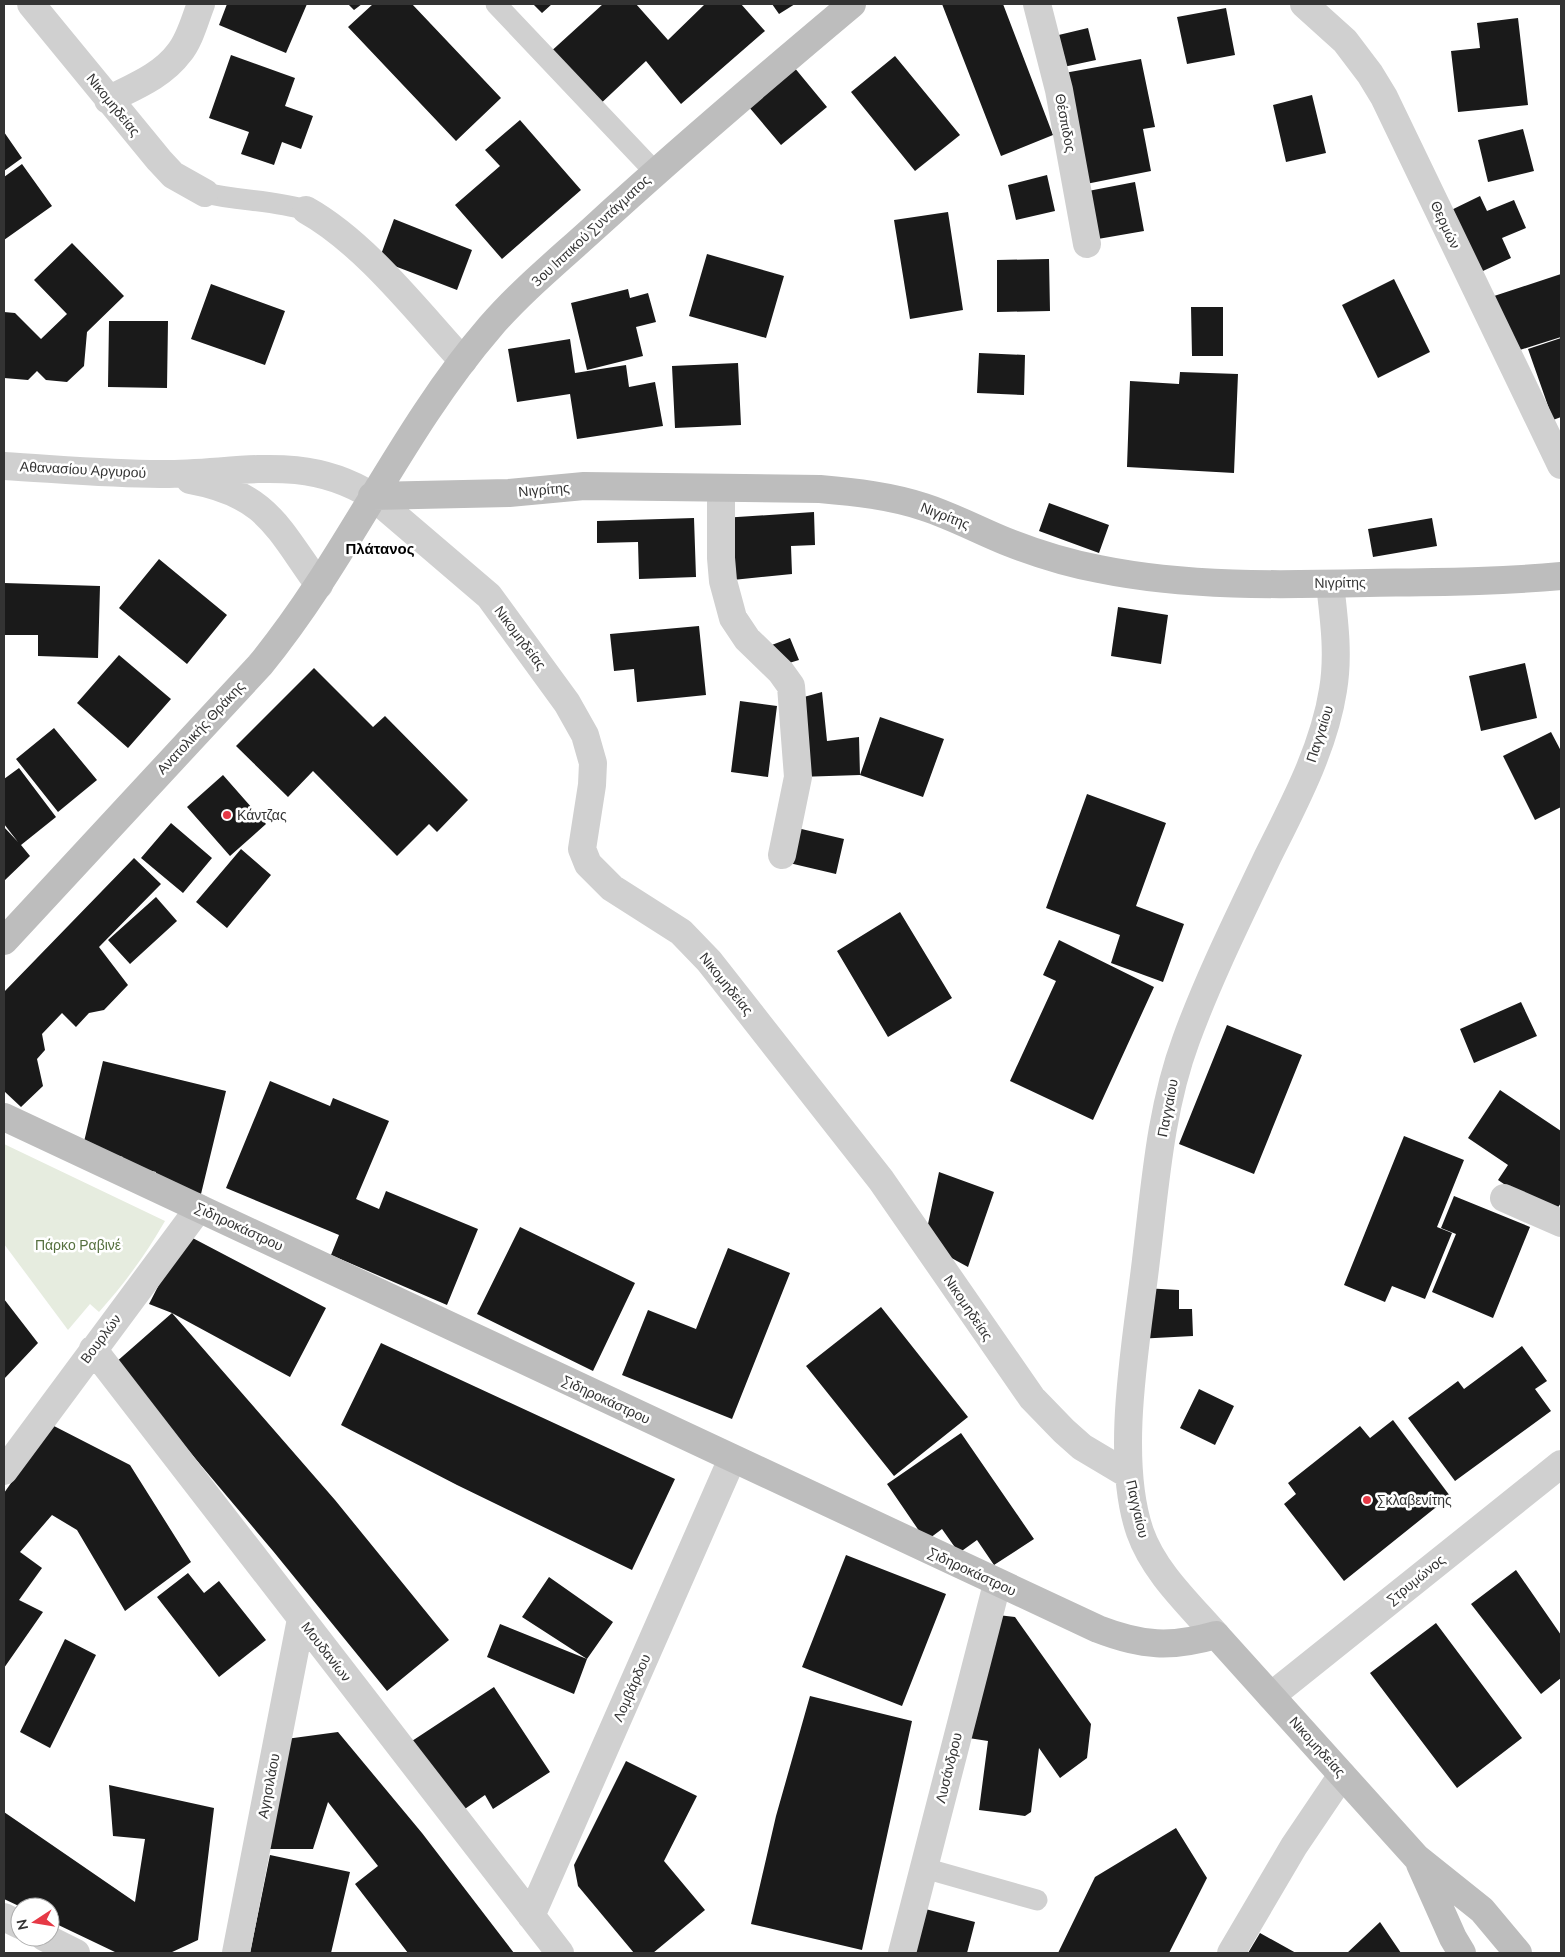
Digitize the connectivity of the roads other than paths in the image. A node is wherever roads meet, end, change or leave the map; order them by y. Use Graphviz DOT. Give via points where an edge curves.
graph roads {
  1 [pos="31,4"];
  2 [pos="201,4"];
  3 [pos="496,4"];
  4 [pos="852,4"];
  5 [pos="1037,4"];
  6 [pos="1304,4"];
  7 [pos="108,100"];
  8 [pos="656,172"];
  9 [pos="205,193"];
  10 [pos="306,210"];
  11 [pos="1087,244"];
  12 [pos="463,361"];
  13 [pos="1561,464"];
  14 [pos="4,466"];
  15 [pos="162,474"];
  16 [pos="721,488"];
  17 [pos="372,496"];
  18 [pos="1561,576"];
  19 [pos="1512,580"];
  20 [pos="1330,584"];
  21 [pos="319,585"];
  22 [pos="1561,590"];
  23 [pos="782,855"];
  24 [pos="4,941"];
  25 [pos="4,1117"];
  26 [pos="1504,1198"];
  27 [pos="199,1208"];
  28 [pos="1561,1223"];
  29 [pos="93,1349"];
  30 [pos="732,1459"];
  31 [pos="1561,1464"];
  32 [pos="4,1471"];
  33 [pos="1129,1475"];
  34 [pos="997,1584"];
  35 [pos="301,1619"];
  36 [pos="1216,1635"];
  37 [pos="1271,1696"];
  38 [pos="1342,1775"];
  39 [pos="1417,1858"];
  40 [pos="924,1868"];
  41 [pos="1037,1900"];
  42 [pos="531,1916"];
  43 [pos="60,1945"];
  44 [pos="76,1953"];
  45 [pos="236,1953"];
  46 [pos="560,1953"];
  47 [pos="902,1953"];
  48 [pos="1231,1953"];
  49 [pos="1462,1953"];
  50 [pos="1518,1953"];
  1 -- 7 [label="street, Νικομηδείας"];
  2 -- 7 [label="street" via="180,52 168,65 158,74"];
  3 -- 8 [label="lane"];
  4 -- 8 [label="street, 3ου Ιππικού Συντάγματος"];
  5 -- 11 [label="street, Θέσπιδος" via="1059,90"];
  6 -- 13 [label="street, Θερμών" via="1346,41 1384,97"];
  7 -- 9 [label="street, Νικομηδείας" via="173,175"];
  8 -- 12 [label="street, 3ου Ιππικού Συντάγματος" via="528,289 491,326"];
  9 -- 10 [label="lane"];
  10 -- 12 [label="street" via="357,248"];
  12 -- 17 [label="street, 3ου Ιππικού Συντάγματος"];
  14 -- 15 [label="street, Αθανασίου Αργυρού"];
  15 -- 17 [label="street, Αθανασίου Αργυρού" via="249,468 307,471 345,481"];
  15 -- 21 [label="street, Αθανασίου Αργυρού" via="219,486 250,500 279,527"];
  16 -- 17 [label="street, Νιγρίτης" via="584,486 510,493"];
  16 -- 20 [label="street, Νιγρίτης" via="820,489 910,503 1030,550 1100,569 1203,582"];
  16 -- 23 [label="street" via="721,558 733,618 747,639 791,686 798,777"];
  17 -- 21 [label="street, Ανατολικής Θράκης"];
  17 -- 33 [label="street, Νικομηδείας" via="489,596 567,703 585,735 591,754 592,784 582,849 592,871 612,888 682,932 709,961 881,1180 1032,1398 1082,1446"];
  18 -- 19 [label="street, Νιγρίτης"];
  19 -- 20 [label="street, Νιγρίτης"];
  19 -- 22 [label="street, Νιγρίτης"];
  20 -- 33 [label="street, Παγγαίου" via="1336,656 1326,723 1300,790 1223,948 1170,1088 1134,1355"];
  21 -- 24 [label="street, Ανατολικής Θράκης" via="292,627 260,665"];
  25 -- 27 [label="street, Σιδηροκάστρου"];
  26 -- 28 [label="street"];
  27 -- 29 [label="street, Βουρλών"];
  27 -- 30 [label="street, Σιδηροκάστρου"];
  29 -- 32 [label="street, Βουρλών"];
  29 -- 35 [label="street, Μουδανίων"];
  30 -- 34 [label="street, Σιδηροκάστρου"];
  30 -- 42 [label="street, Λομβάρδου"];
  31 -- 37 [label="street, Στρυμώνος"];
  33 -- 36 [label="street, Παγγαίου" via="1140,1532 1150,1553 1165,1576"];
  34 -- 36 [label="street, Σιδηροκάστρου" via="1098,1629 1138,1642 1160,1645 1190,1643"];
  34 -- 40 [label="street, Λυσάνδρου"];
  35 -- 42 [label="street, Μουδανίων"];
  35 -- 45 [label="street, Αγησιλάου"];
  36 -- 37 [label="street, Νικομηδείας"];
  37 -- 38 [label="street, Νικομηδείας"];
  38 -- 39 [label="street, Νικομηδείας"];
  38 -- 48 [label="street" via="1294,1846"];
  39 -- 49 [label="street, Νικομηδείας"];
  39 -- 50 [label="street, Νικομηδείας" via="1482,1910"];
  40 -- 41 [label="lane"];
  40 -- 47 [label="street, Λυσάνδρου"];
  42 -- 46 [label="street, Μουδανίων"];
  43 -- 44 [label="street"];
}
